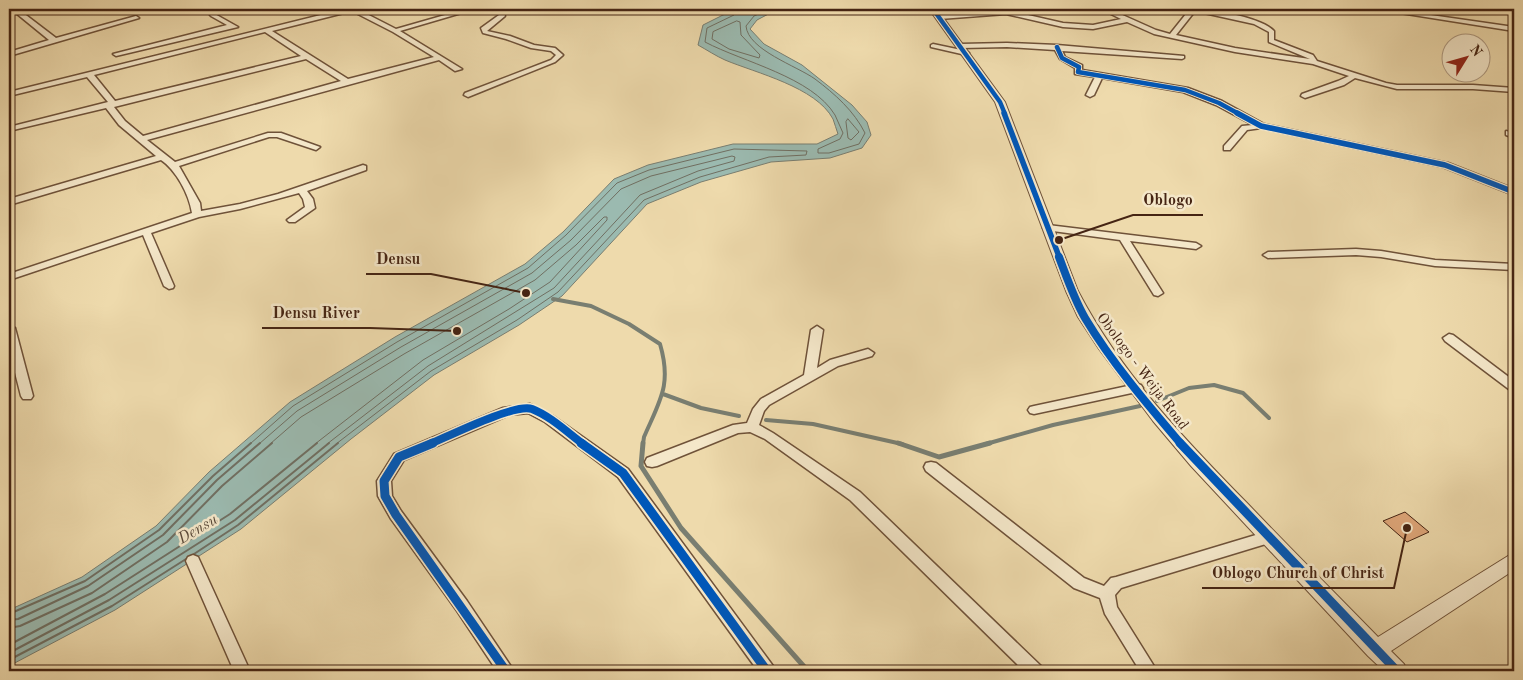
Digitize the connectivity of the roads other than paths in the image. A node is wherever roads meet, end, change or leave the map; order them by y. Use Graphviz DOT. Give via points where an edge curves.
graph roads {
  1 [pos="14,9"];
  2 [pos="352,9"];
  3 [pos="472,9"];
  4 [pos="491,9"];
  5 [pos="1104,9"];
  6 [pos="1193,9"];
  7 [pos="1378,9"];
  8 [pos="937,13"];
  9 [pos="213,15"];
  10 [pos="136,18"];
  11 [pos="1128,20"];
  12 [pos="233,26"];
  13 [pos="1514,29"];
  14 [pos="266,30"];
  15 [pos="395,31"];
  16 [pos="247,34"];
  17 [pos="1172,36"];
  18 [pos="55,40"];
  19 [pos="933,46"];
  20 [pos="1057,47"];
  21 [pos="964,50"];
  22 [pos="9,54"];
  23 [pos="116,54"];
  24 [pos="308,56"];
  25 [pos="1182,57"];
  26 [pos="439,58"];
  27 [pos="1314,62"];
  28 [pos="458,69"];
  29 [pos="89,74"];
  30 [pos="1099,76"];
  31 [pos="1353,76"];
  32 [pos="347,82"];
  33 [pos="1514,90"];
  34 [pos="9,94"];
  35 [pos="468,95"];
  36 [pos="1090,95"];
  37 [pos="1306,96"];
  38 [pos="113,103"];
  39 [pos="1261,126"];
  40 [pos="9,129"];
  41 [pos="143,139"];
  42 [pos="316,147"];
  43 [pos="1227,148"];
  44 [pos="162,157"];
  45 [pos="174,165"];
  46 [pos="363,168"];
  47 [pos="302,191"];
  48 [pos="1514,192"];
  49 [pos="9,202"];
  50 [pos="197,214"];
  51 [pos="292,220"];
  52 [pos="1048,228"];
  53 [pos="146,232"];
  54 [pos="1123,237"];
  55 [pos="1196,246"];
  56 [pos="1268,254"];
  57 [pos="1514,266"];
  58 [pos="9,277"];
  59 [pos="168,286"];
  60 [pos="1158,293"];
  61 [pos="9,328"];
  62 [pos="816,330"];
  63 [pos="1449,338"];
  64 [pos="868,353"];
  65 [pos="809,378"];
  66 [pos="1514,387"];
  67 [pos="1137,388"];
  68 [pos="27,396"];
  69 [pos="1034,410"];
  70 [pos="752,427"];
  71 [pos="652,462"];
  72 [pos="931,467"];
  73 [pos="1269,537"];
  74 [pos="193,561"];
  75 [pos="1514,561"];
  76 [pos="1107,593"];
  77 [pos="1375,650"];
  78 [pos="242,671"];
  79 [pos="506,671"];
  80 [pos="767,671"];
  81 [pos="1035,671"];
  82 [pos="1149,671"];
  83 [pos="1397,671"];
  1 -- 18 [label="street"];
  2 -- 14 [label="street"];
  2 -- 15 [label="street"];
  3 -- 15 [label="street"];
  4 -- 35 [label="street" via="502,13 502,16 483,29 485,32 532,47 553,49 560,55 553,62"];
  5 -- 11 [label="street"];
  6 -- 17 [label="street"];
  6 -- 27 [label="street" via="1263,24 1272,32 1271,41 1311,56"];
  7 -- 13 [label="street"];
  8 -- 11 [label="street" via="1006,12 1093,28"];
  8 -- 21 [label="street, Obologo - Weija Road"];
  9 -- 12 [label="street"];
  10 -- 18 [label="street"];
  11 -- 17 [label="street"];
  12 -- 16 [label="street"];
  12 -- 23 [label="street"];
  14 -- 16 [label="street"];
  14 -- 24 [label="street"];
  15 -- 26 [label="street"];
  16 -- 29 [label="street"];
  17 -- 27 [label="street"];
  18 -- 22 [label="street"];
  19 -- 21 [label="street"];
  20 -- 21 [label="street" via="996,44"];
  20 -- 25 [label="street"];
  20 -- 30 [label="street" via="1062,58 1079,67 1078,72"];
  21 -- 52 [label="street, Obologo - Weija Road" via="1000,102"];
  24 -- 32 [label="street"];
  24 -- 38 [label="street"];
  26 -- 28 [label="street"];
  26 -- 32 [label="street"];
  27 -- 31 [label="street"];
  29 -- 34 [label="street"];
  29 -- 38 [label="street"];
  30 -- 36 [label="street"];
  30 -- 39 [label="street" via="1185,90 1219,103"];
  31 -- 33 [label="street" via="1397,87"];
  31 -- 37 [label="street"];
  32 -- 41 [label="street"];
  38 -- 40 [label="street"];
  38 -- 41 [label="street" via="110,107 122,123"];
  39 -- 43 [label="street" via="1245,128"];
  39 -- 48 [label="street" via="1444,164"];
  41 -- 44 [label="street"];
  42 -- 45 [label="street" via="268,134"];
  44 -- 45 [label="street"];
  44 -- 49 [label="street"];
  45 -- 50 [label="street" via="195,203"];
  46 -- 47 [label="street"];
  47 -- 50 [label="street" via="227,210"];
  47 -- 51 [label="street" via="310,208"];
  50 -- 53 [label="street"];
  52 -- 54 [label="street"];
  52 -- 67 [label="street, Obologo - Weija Road" via="1085,317"];
  53 -- 58 [label="street"];
  53 -- 59 [label="street"];
  54 -- 55 [label="street"];
  54 -- 60 [label="street"];
  56 -- 57 [label="street" via="1356,252 1435,263"];
  61 -- 68 [label="street"];
  62 -- 65 [label="street"];
  63 -- 66 [label="street"];
  64 -- 65 [label="street" via="834,363"];
  65 -- 70 [label="street" via="765,402"];
  67 -- 69 [label="street"];
  67 -- 73 [label="street, Obologo - Weija Road" via="1197,462"];
  70 -- 71 [label="street" via="737,428"];
  70 -- 81 [label="street" via="785,446 855,496"];
  72 -- 76 [label="street" via="1079,583"];
  73 -- 76 [label="street" via="1116,583"];
  73 -- 77 [label="street, Obologo - Weija Road"];
  74 -- 78 [label="street"];
  75 -- 77 [label="street"];
  76 -- 82 [label="street" via="1110,609"];
  77 -- 83 [label="street, Obologo - Weija Road"];
  79 -- 80 [label="street" via="396,515 385,496 384,481 400,457 507,411 530,408 623,473"];
}
